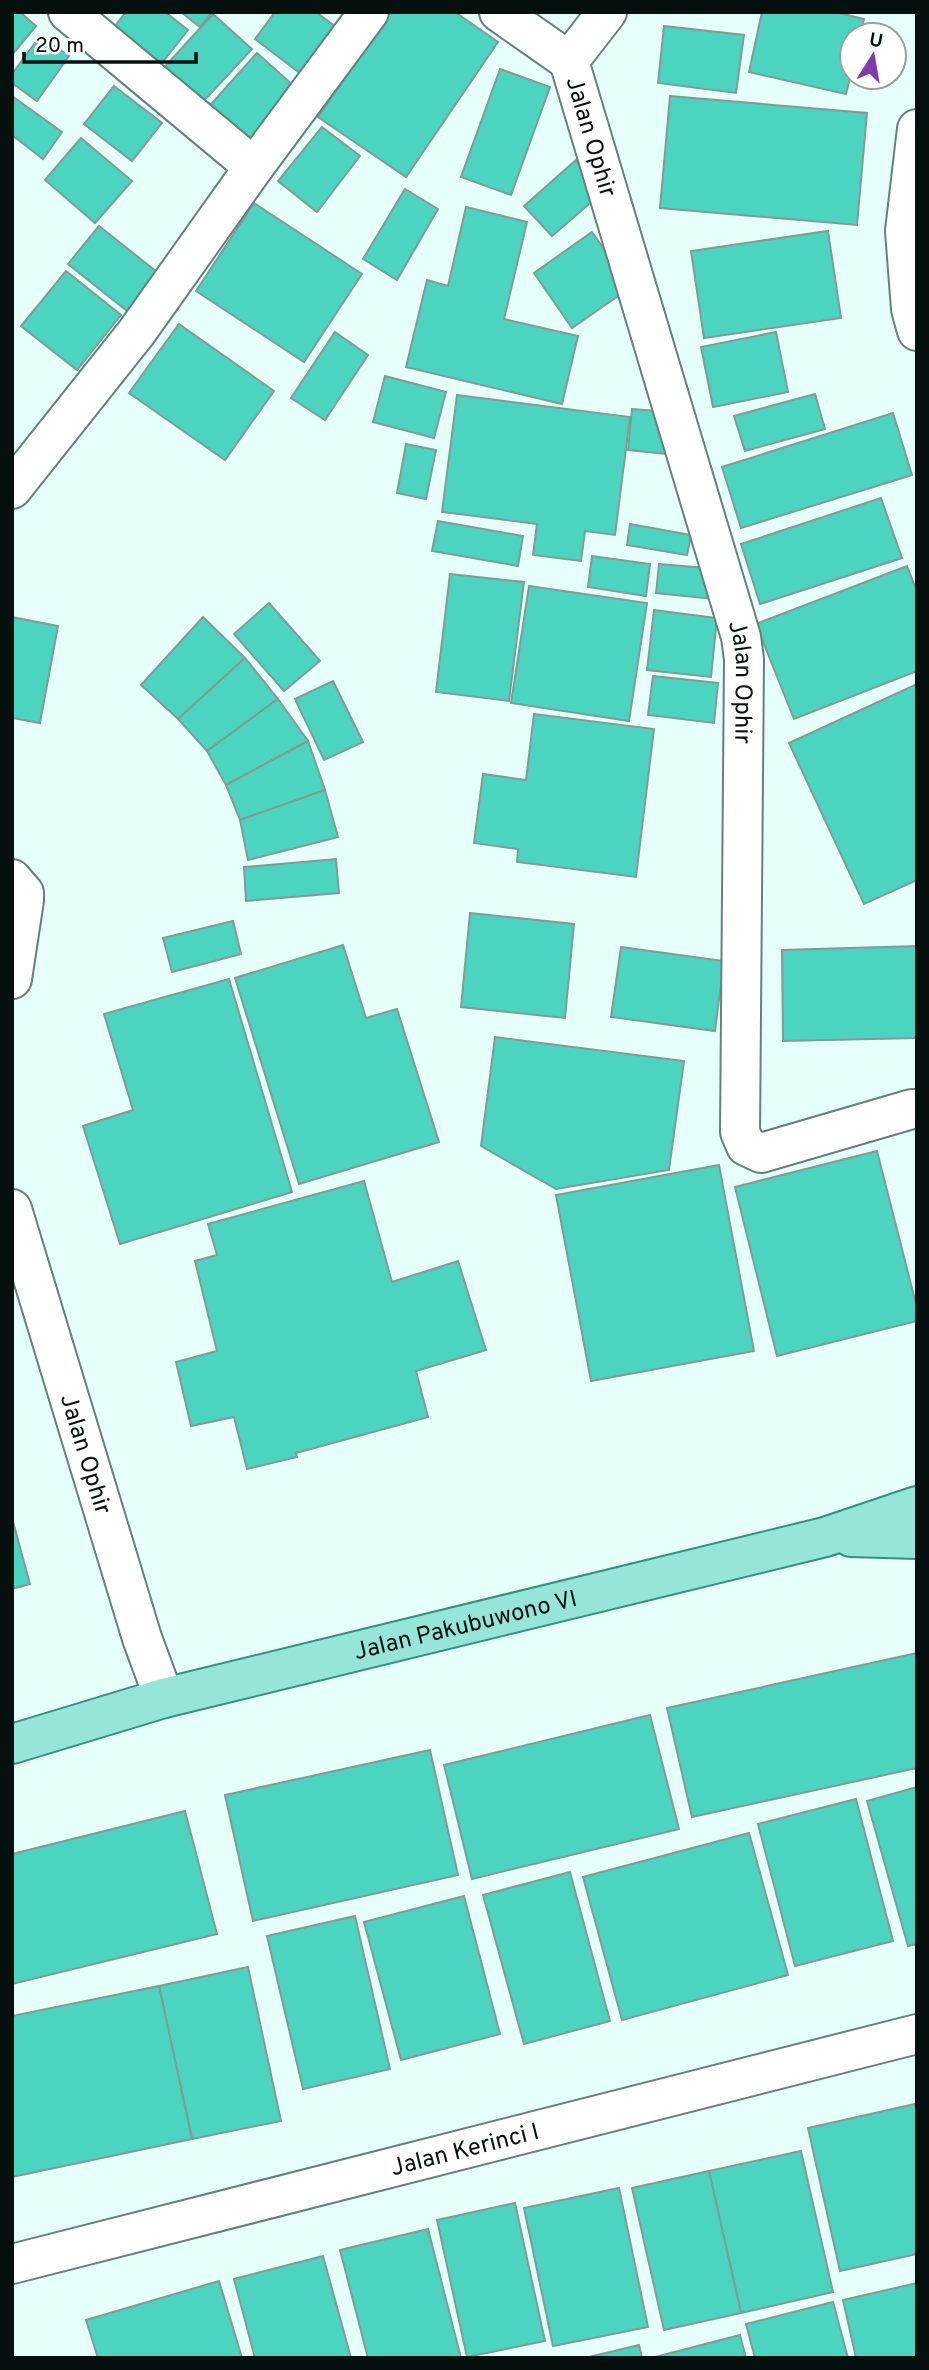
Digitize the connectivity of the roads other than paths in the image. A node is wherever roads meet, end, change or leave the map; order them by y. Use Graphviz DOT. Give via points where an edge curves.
graph roads {
  1 [pos="68,12"];
  2 [pos="369,12"];
  3 [pos="499,12"];
  4 [pos="607,12"];
  5 [pos="569,61"];
  6 [pos="917,129"];
  7 [pos="254,167"];
  8 [pos="917,331"];
  9 [pos="12,489"];
  10 [pos="18,886"];
  11 [pos="12,979"];
  12 [pos="917,1109"];
  13 [pos="12,1209"];
  14 [pos="917,1506"];
  15 [pos="825,1537"];
  16 [pos="917,1539"];
  17 [pos="164,1698"];
  18 [pos="13,1744"];
  19 [pos="917,2035"];
  20 [pos="12,2264"];
  1 -- 7 [label="street"];
  2 -- 7 [label="street"];
  3 -- 5 [label="street"];
  4 -- 5 [label="street"];
  5 -- 12 [label="street, Jalan Ophir" via="741,637 740,1132 747,1146 761,1153"];
  6 -- 8 [label="street" via="905,231"];
  7 -- 9 [label="street" via="136,333"];
  10 -- 11 [label="street"];
  13 -- 17 [label="street, Jalan Ophir"];
  14 -- 15 [label="main road, Jalan Pakubuwono VI"];
  15 -- 16 [label="main road"];
  15 -- 17 [label="main road, Jalan Pakubuwono VI"];
  17 -- 18 [label="main road, Jalan Pakubuwono VI"];
  19 -- 20 [label="street, Jalan Kerinci I"];
}
